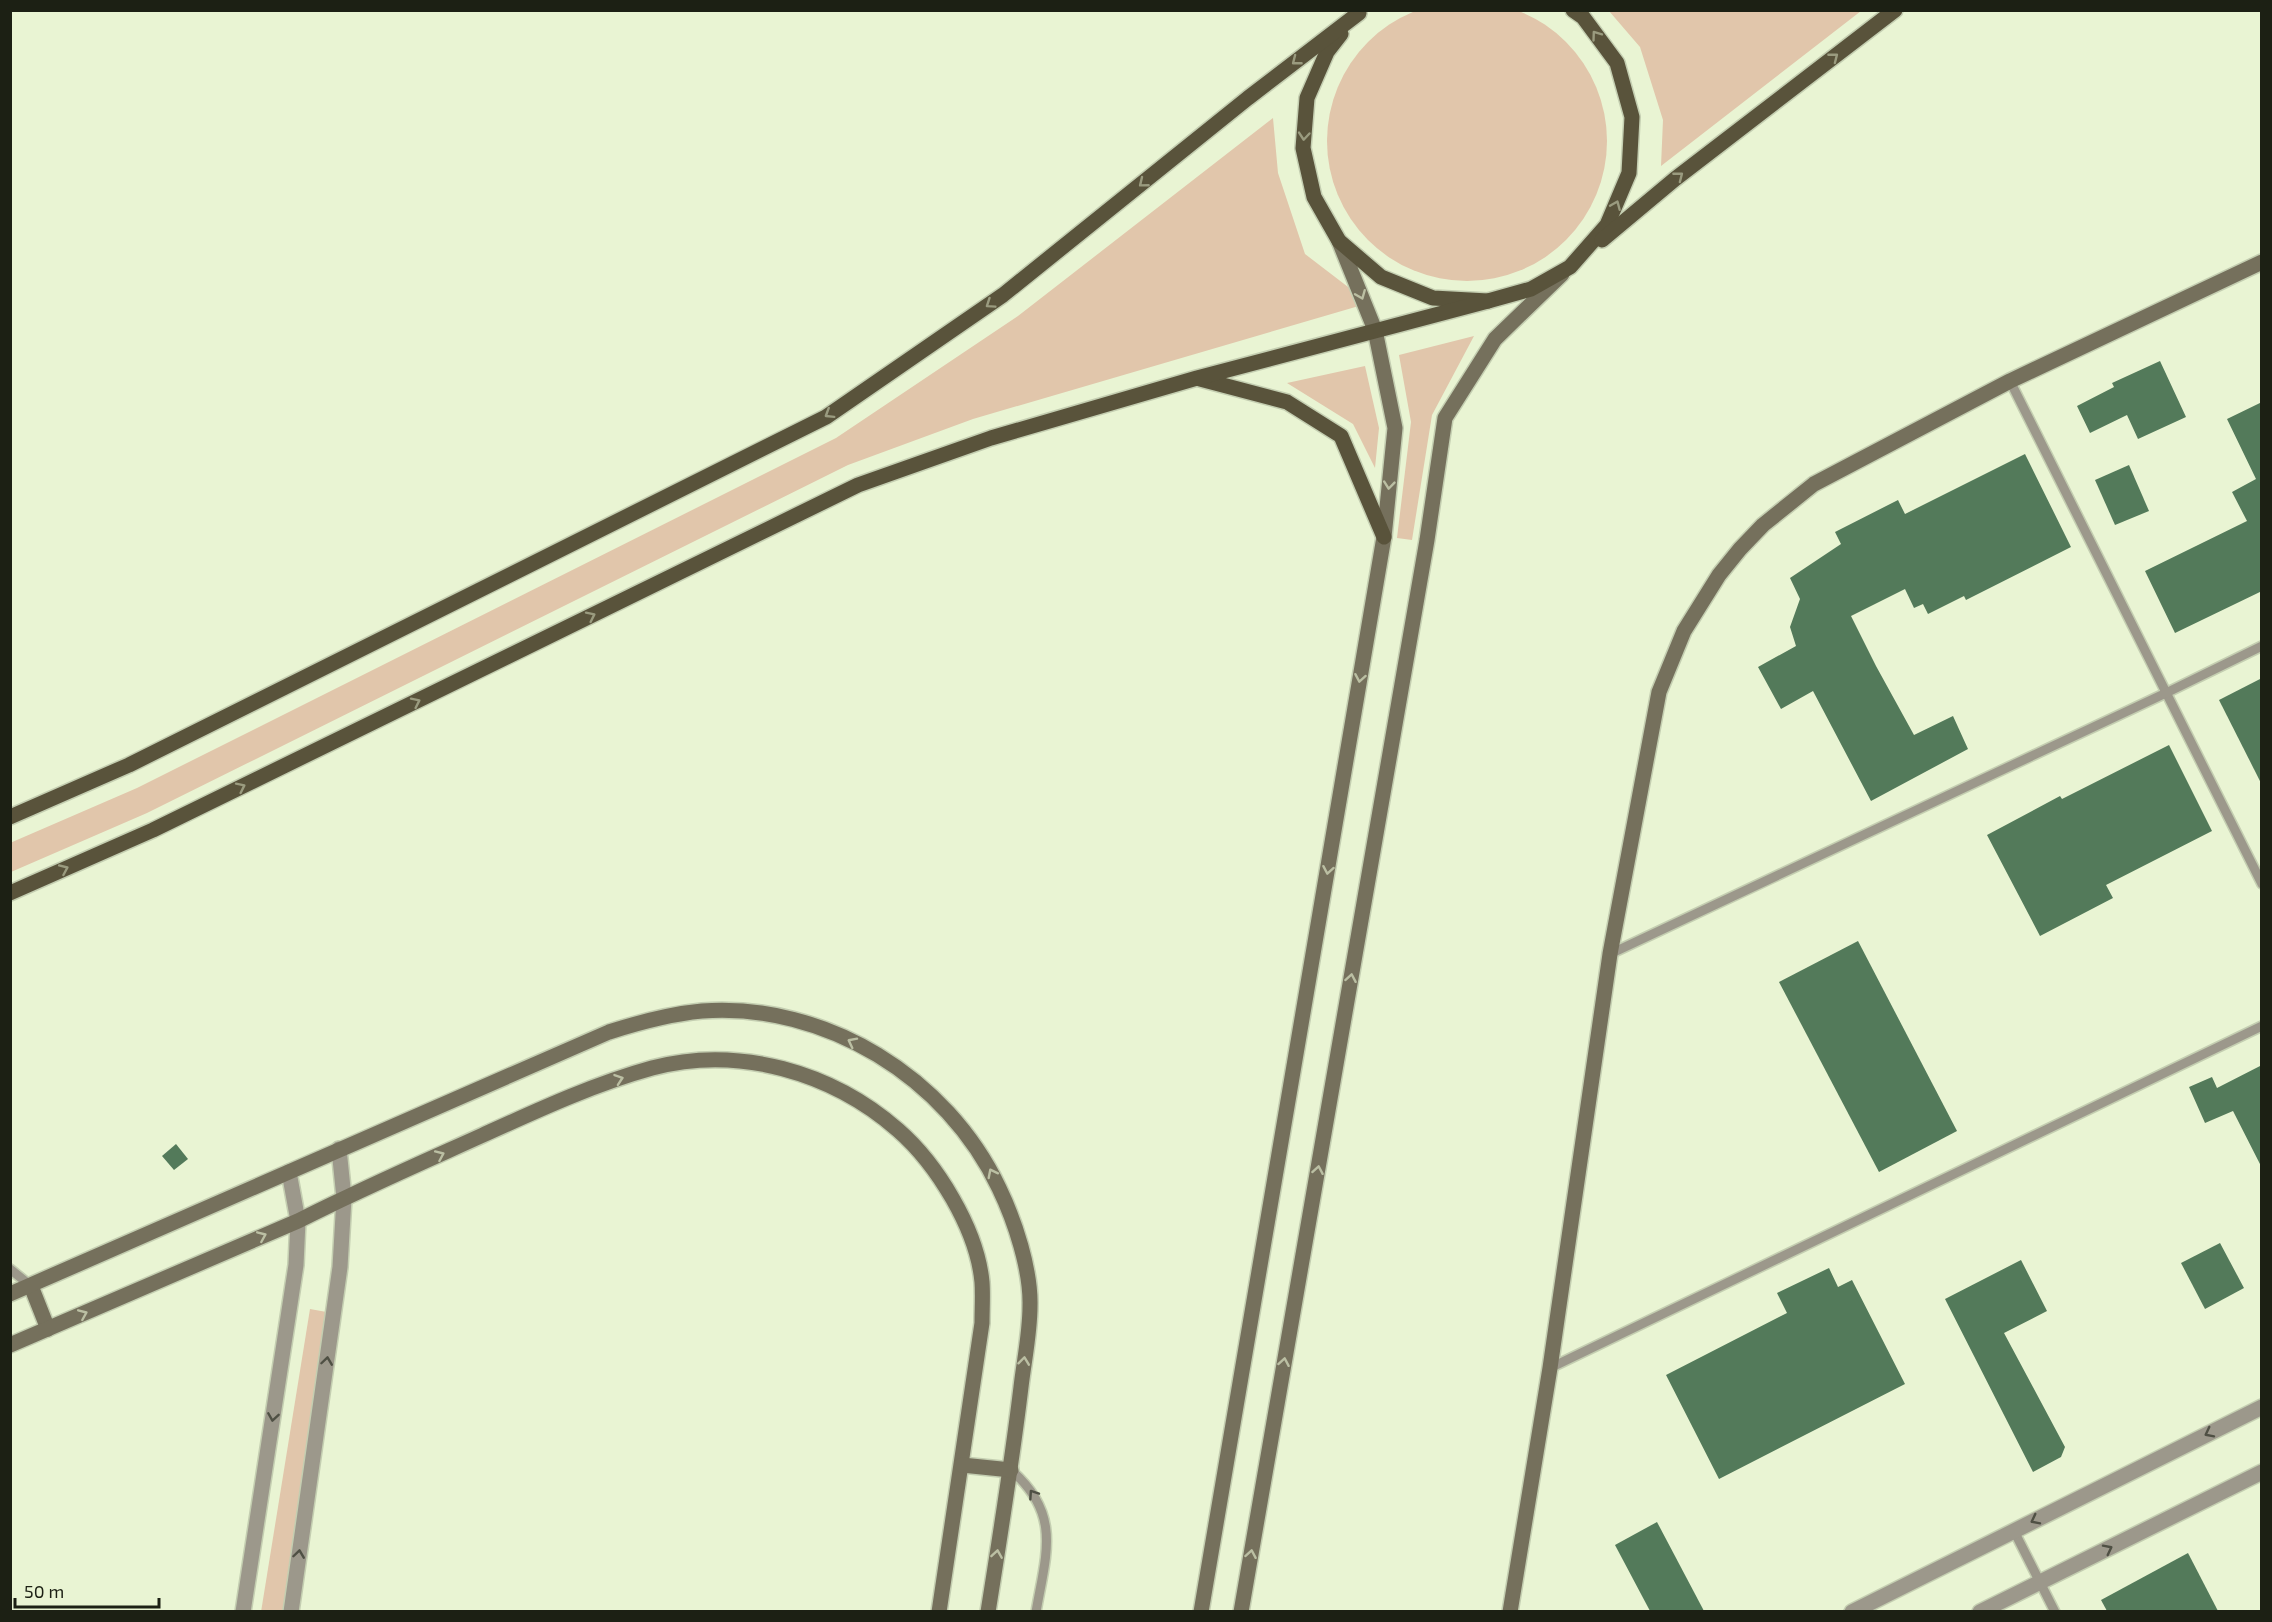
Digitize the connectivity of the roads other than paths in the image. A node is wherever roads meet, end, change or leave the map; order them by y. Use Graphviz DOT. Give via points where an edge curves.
graph roads {
  1 [pos="1573,10"];
  2 [pos="1895,10"];
  3 [pos="1360,12"];
  4 [pos="1339,241"];
  5 [pos="2262,262"];
  6 [pos="1570,267"];
  7 [pos="1488,301"];
  8 [pos="1375,330"];
  9 [pos="1197,378"];
  10 [pos="2010,381"];
  11 [pos="1384,537"];
  12 [pos="2262,646"];
  13 [pos="2166,693"];
  14 [pos="10,817"];
  15 [pos="2262,884"];
  16 [pos="10,893"];
  17 [pos="1610,954"];
  18 [pos="2262,1026"];
  19 [pos="339,1149"];
  20 [pos="289,1172"];
  21 [pos="344,1198"];
  22 [pos="298,1221"];
  23 [pos="10,1269"];
  24 [pos="31,1286"];
  25 [pos="10,1294"];
  26 [pos="48,1329"];
  27 [pos="10,1345"];
  28 [pos="1550,1368"];
  29 [pos="2262,1407"];
  30 [pos="962,1465"];
  31 [pos="1011,1470"];
  32 [pos="2262,1472"];
  33 [pos="2014,1530"];
  34 [pos="2040,1583"];
  35 [pos="243,1611"];
  36 [pos="291,1611"];
  37 [pos="939,1611"];
  38 [pos="988,1611"];
  39 [pos="1036,1611"];
  40 [pos="1201,1611"];
  41 [pos="1241,1611"];
  42 [pos="1510,1611"];
  43 [pos="1852,1611"];
  44 [pos="1980,1611"];
  45 [pos="2055,1611"];
  6 -- 1 [label="main road, one-way" via="1607,225 1629,173 1632,117 1617,63 1583,17"];
  6 -- 2 [label="main road, one-way" via="1675,179"];
  3 -- 4 [label="main road, one-way" via="1326,52 1307,98 1303,148 1314,197"];
  3 -- 14 [label="main road, one-way" via="1004,295 826,417 129,765"];
  4 -- 7 [label="main road" via="1381,278 1433,298"];
  4 -- 8 [label="street, one-way"];
  5 -- 10 [label="street"];
  6 -- 7 [label="main road" via="1531,289"];
  41 -- 6 [label="street, one-way" via="1445,418 1495,339"];
  7 -- 8 [label="main road"];
  8 -- 9 [label="main road"];
  8 -- 11 [label="street, one-way" via="1395,428"];
  9 -- 11 [label="main road" via="1287,402 1341,436"];
  16 -- 9 [label="main road, one-way" via="153,830 858,485 991,438"];
  10 -- 13 [label="lane"];
  10 -- 17 [label="street" via="1814,484 1763,525 1719,575 1684,631 1659,692"];
  11 -- 40 [label="street, one-way"];
  12 -- 13 [label="lane"];
  13 -- 15 [label="lane"];
  13 -- 17 [label="lane"];
  17 -- 28 [label="street"];
  18 -- 28 [label="lane"];
  19 -- 20 [label="street"];
  19 -- 21 [label="street"];
  31 -- 19 [label="street, one-way" via="1030,1305 1024,1257 1010,1210 989,1166 961,1126 928,1091 889,1061 846,1038 800,1022 752,1012 703,1011 655,1017 609,1032"];
  20 -- 22 [label="street"];
  20 -- 24 [label="street"];
  21 -- 22 [label="street"];
  21 -- 30 [label="street, one-way" via="544,1107 653,1068 732,1060 772,1065 810,1076 846,1092 910,1140 956,1204 972,1241 981,1280 982,1323"];
  36 -- 21 [label="street, one-way" via="340,1267"];
  26 -- 22 [label="street, one-way"];
  22 -- 35 [label="street, one-way" via="296,1265"];
  23 -- 24 [label="lane"];
  24 -- 25 [label="street"];
  24 -- 26 [label="street"];
  26 -- 27 [label="street"];
  28 -- 42 [label="street"];
  29 -- 33 [label="street, one-way"];
  30 -- 31 [label="street"];
  30 -- 37 [label="street"];
  38 -- 31 [label="street, one-way"];
  39 -- 31 [label="lane, one-way" via="1047,1527 1038,1501"];
  34 -- 32 [label="street, one-way"];
  33 -- 34 [label="lane"];
  33 -- 43 [label="street"];
  34 -- 44 [label="street"];
  34 -- 45 [label="lane"];
}
